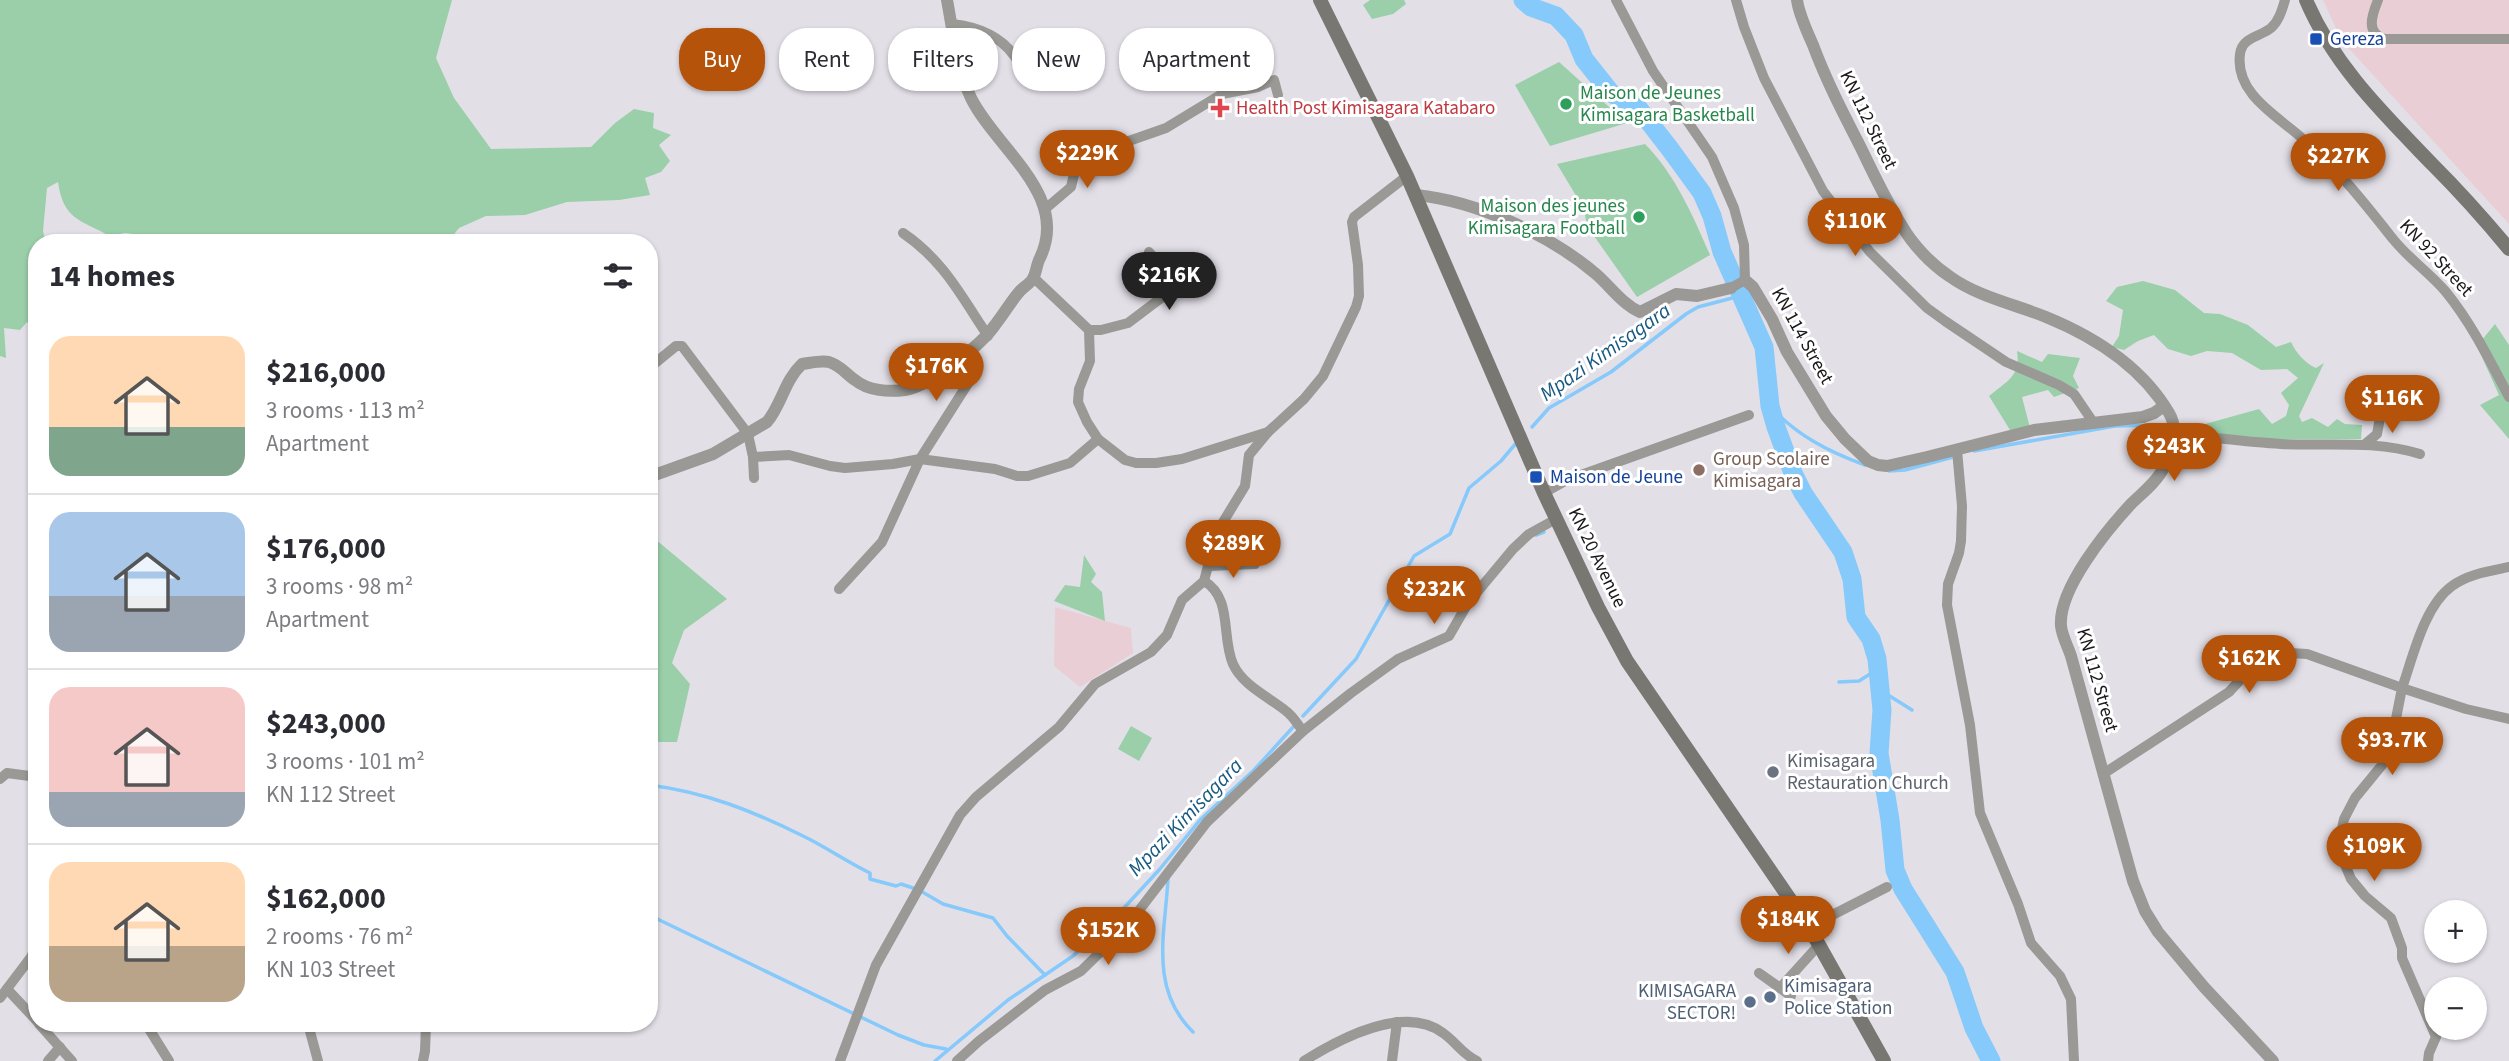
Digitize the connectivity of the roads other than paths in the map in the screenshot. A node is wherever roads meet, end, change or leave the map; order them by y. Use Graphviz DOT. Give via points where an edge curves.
graph roads {
  1 [pos="947,0"];
  2 [pos="1320,0"];
  3 [pos="1616,0"];
  4 [pos="1736,0"];
  5 [pos="1797,0"];
  6 [pos="2285,0"];
  7 [pos="2306,0"];
  8 [pos="2378,0"];
  9 [pos="952,24"];
  10 [pos="2509,39"];
  11 [pos="1012,53"];
  12 [pos="1278,95"];
  13 [pos="1407,176"];
  14 [pos="1416,195"];
  15 [pos="1044,210"];
  16 [pos="902,233"];
  17 [pos="2509,249"];
  18 [pos="1149,252"];
  19 [pos="1034,278"];
  20 [pos="1745,280"];
  21 [pos="1731,288"];
  22 [pos="1089,330"];
  23 [pos="988,335"];
  24 [pos="971,351"];
  25 [pos="658,361"];
  26 [pos="2509,397"];
  27 [pos="2164,406"];
  28 [pos="2382,407"];
  29 [pos="1749,415"];
  30 [pos="2093,422"];
  31 [pos="1268,432"];
  32 [pos="748,434"];
  33 [pos="2174,434"];
  34 [pos="1098,439"];
  35 [pos="2364,445"];
  36 [pos="1957,450"];
  37 [pos="2420,453"];
  38 [pos="753,457"];
  39 [pos="920,459"];
  40 [pos="658,474"];
  41 [pos="754,478"];
  42 [pos="1544,494"];
  43 [pos="1556,519"];
  44 [pos="1255,564"];
  45 [pos="1209,566"];
  46 [pos="2509,567"];
  47 [pos="1204,581"];
  48 [pos="839,589"];
  49 [pos="2402,688"];
  50 [pos="2509,719"];
  51 [pos="1303,731"];
  52 [pos="2104,774"];
  53 [pos="28,776"];
  54 [pos="0,779"];
  55 [pos="1887,887"];
  56 [pos="1809,927"];
  57 [pos="1818,946"];
  58 [pos="28,961"];
  59 [pos="1759,973"];
  60 [pos="1780,988"];
  61 [pos="3,994"];
  62 [pos="1791,996"];
  63 [pos="28,1015"];
  64 [pos="1397,1022"];
  65 [pos="46,1032"];
  66 [pos="151,1032"];
  67 [pos="310,1032"];
  68 [pos="426,1032"];
  69 [pos="60,1047"];
  70 [pos="48,1061"];
  71 [pos="72,1061"];
  72 [pos="169,1061"];
  73 [pos="318,1061"];
  74 [pos="423,1061"];
  75 [pos="840,1061"];
  76 [pos="957,1061"];
  77 [pos="1304,1061"];
  78 [pos="1392,1061"];
  79 [pos="1477,1061"];
  80 [pos="1884,1061"];
  81 [pos="2074,1061"];
  82 [pos="2273,1061"];
  83 [pos="2428,1061"];
  1 -- 9 [label="street"];
  2 -- 13 [label="main road, KN 20 Avenue"];
  3 -- 20 [label="street" via="1658,79 1712,157 1744,245"];
  4 -- 30 [label="street" via="1764,78 1823,191 1870,252 1945,321 2006,362 2074,394"];
  5 -- 27 [label="street, KN 112 Street" via="1825,75 1894,212 1919,248 1973,291 2089,337 2128,363"];
  6 -- 26 [label="street, KN 92 Street" via="2270,29 2243,45 2244,81 2256,101 2296,132 2349,184 2395,242 2444,289 2467,319"];
  7 -- 17 [label="main road" via="2345,69"];
  8 -- 10 [label="street" via="2371,19 2378,37"];
  9 -- 11 [label="street" via="995,37"];
  9 -- 15 [label="street" via="971,97 1034,186"];
  12 -- 15 [label="street" via="1275,80 1222,94 1166,128 1086,156 1077,162 1071,187"];
  13 -- 14 [label="main road, KN 20 Avenue"];
  13 -- 31 [label="street" via="1354,217 1359,279 1356,307 1323,376"];
  14 -- 21 [label="street, KN 114 Street" via="1462,204 1517,225 1574,258 1640,312 1676,294 1712,295"];
  14 -- 42 [label="main road, KN 20 Avenue"];
  15 -- 19 [label="street" via="1046,243"];
  16 -- 23 [label="street" via="933,256"];
  18 -- 22 [label="street" via="1172,278 1173,289 1128,323"];
  19 -- 22 [label="street"];
  19 -- 23 [label="street"];
  20 -- 21 [label="street, KN 114 Street"];
  20 -- 36 [label="street, KN 114 Street" via="1754,287 1826,416 1868,461 1887,466"];
  22 -- 34 [label="street" via="1090,361 1078,396"];
  23 -- 24 [label="street"];
  24 -- 32 [label="street" via="907,390 864,386 827,361 802,364 789,379 773,415"];
  24 -- 39 [label="street" via="972,377"];
  25 -- 32 [label="street" via="682,346"];
  27 -- 30 [label="street, KN 114 Street" via="2143,417"];
  27 -- 33 [label="street, KN 112 Street"];
  28 -- 35 [label="street" via="2377,434"];
  29 -- 42 [label="street" via="1567,480"];
  30 -- 36 [label="street, KN 114 Street" via="2034,430"];
  31 -- 34 [label="street" via="1156,463 1125,460"];
  31 -- 45 [label="street" via="1249,455 1245,486 1217,532"];
  32 -- 38 [label="street"];
  32 -- 40 [label="street" via="699,460"];
  33 -- 35 [label="street" via="2281,444"];
  33 -- 52 [label="street, KN 112 Street" via="2161,472 2101,539 2072,584 2062,613 2061,628"];
  34 -- 39 [label="street" via="1070,463 1028,476"];
  35 -- 37 [label="street"];
  36 -- 81 [label="street" via="1961,541 1948,584 1947,605 1968,713 1980,813 2031,943 2060,976 2071,999"];
  38 -- 39 [label="street" via="789,455 845,468"];
  38 -- 41 [label="street"];
  39 -- 48 [label="street" via="882,542"];
  42 -- 43 [label="main road, KN 20 Avenue"];
  43 -- 51 [label="street" via="1513,549 1468,603 1449,636 1391,663"];
  43 -- 56 [label="main road, KN 20 Avenue" via="1627,661"];
  44 -- 45 [label="street"];
  45 -- 47 [label="street"];
  46 -- 49 [label="street" via="2475,575 2445,592 2424,624"];
  47 -- 51 [label="street" via="1214,587 1223,607 1234,667 1288,712"];
  47 -- 75 [label="street" via="1182,600 1167,635 1151,652 1095,684 1059,727 960,815 876,965"];
  49 -- 50 [label="street"];
  49 -- 52 [label="street" via="2325,659 2276,652 2251,668 2229,692"];
  49 -- 83 [label="street" via="2382,765 2355,798 2340,838 2351,879 2391,918 2399,936 2402,958 2436,1037"];
  51 -- 76 [label="street" via="1207,822 1103,951 1081,971 1045,990"];
  52 -- 82 [label="street, KN 112 Street" via="2145,911 2204,987"];
  53 -- 54 [label="street" via="7,773"];
  55 -- 56 [label="street"];
  56 -- 57 [label="main road, KN 20 Avenue"];
  57 -- 60 [label="street"];
  57 -- 80 [label="main road, KN 20 Avenue"];
  58 -- 61 [label="street"];
  59 -- 60 [label="street"];
  60 -- 62 [label="street"];
  61 -- 63 [label="street"];
  64 -- 77 [label="street" via="1352,1035"];
  64 -- 78 [label="street"];
  64 -- 79 [label="street" via="1410,1021 1443,1032"];
  65 -- 69 [label="street"];
  66 -- 72 [label="street"];
  67 -- 73 [label="street"];
  68 -- 74 [label="street"];
  69 -- 70 [label="street"];
  69 -- 71 [label="street"];
}
